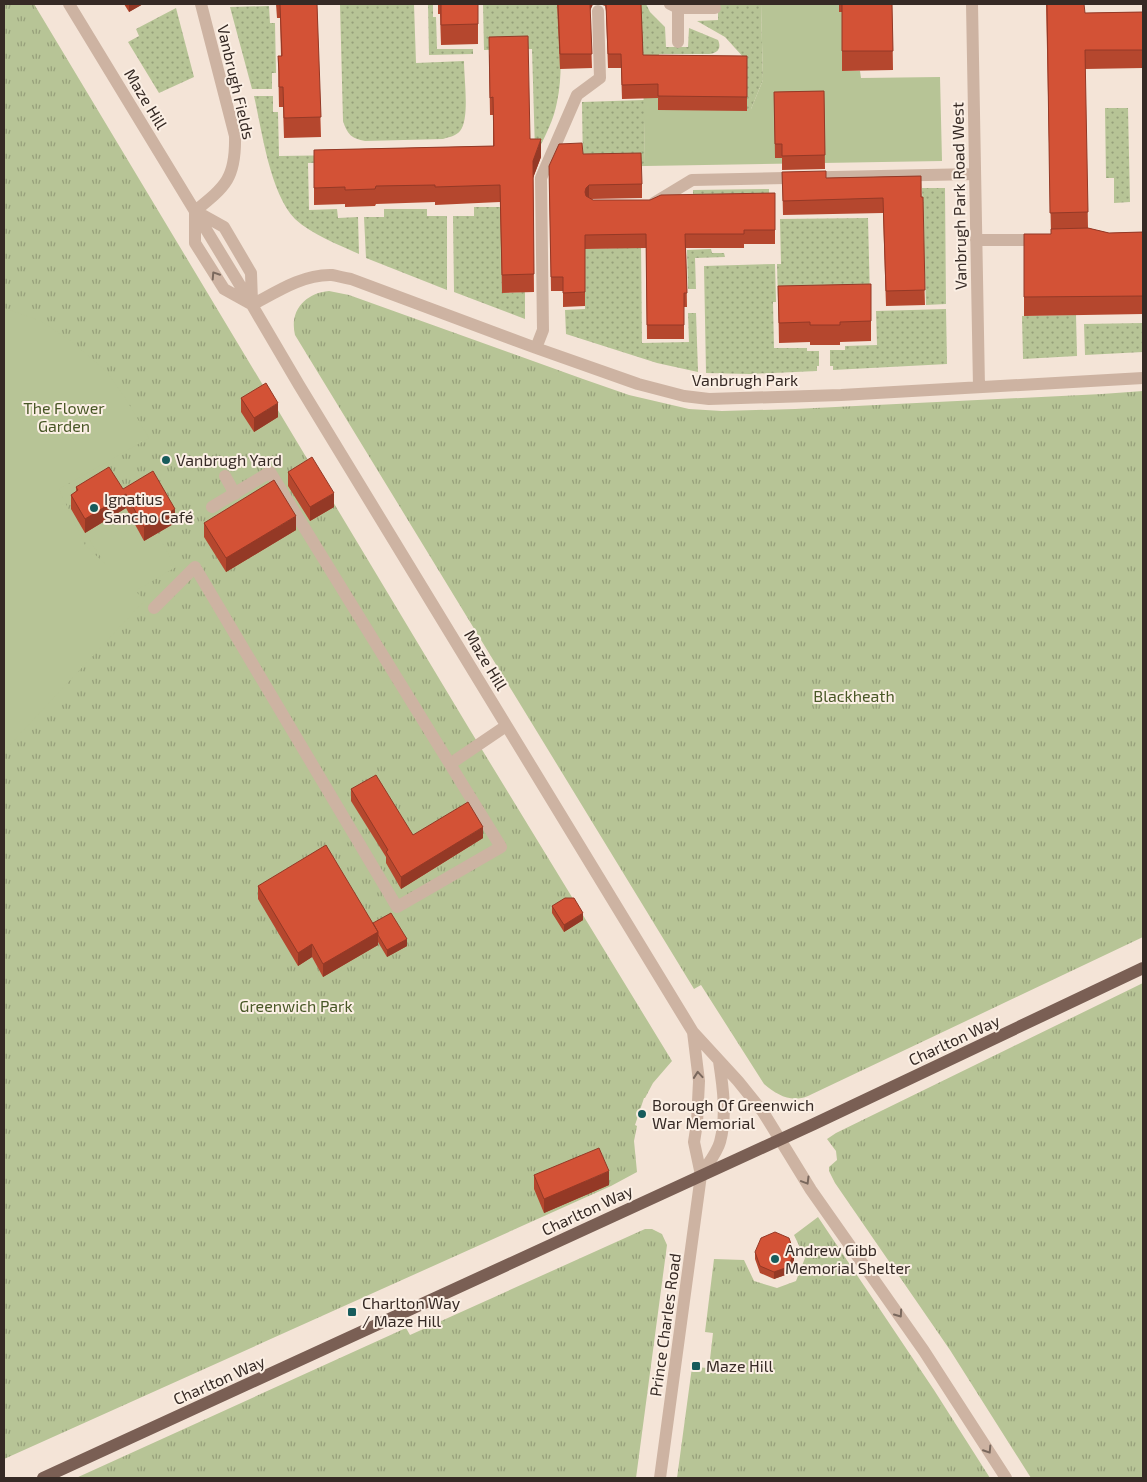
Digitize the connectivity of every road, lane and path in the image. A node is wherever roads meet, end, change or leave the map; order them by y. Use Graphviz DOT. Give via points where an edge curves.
graph roads {
  1 [pos="69,4"];
  2 [pos="201,4"];
  3 [pos="972,4"];
  4 [pos="674,6"];
  5 [pos="716,8"];
  6 [pos="598,11"];
  7 [pos="678,42"];
  8 [pos="975,174"];
  9 [pos="640,206"];
  10 [pos="195,211"];
  11 [pos="976,240"];
  12 [pos="1049,240"];
  13 [pos="252,305"];
  14 [pos="536,348"];
  15 [pos="1143,378"];
  16 [pos="979,387"];
  17 [pos="225,476"];
  18 [pos="235,494"];
  19 [pos="212,507"];
  20 [pos="154,608"];
  21 [pos="506,726"];
  22 [pos="450,764"];
  23 [pos="1143,968"];
  24 [pos="693,1032"];
  25 [pos="719,1060"];
  26 [pos="780,1139"];
  27 [pos="702,1176"];
  28 [pos="43,1478"];
  29 [pos="660,1478"];
  30 [pos="1006,1478"];
  1 -- 10 [label="street, Maze Hill"];
  2 -- 10 [label="street, Vanbrugh Fields" via="235,136 236,158 226,183"];
  3 -- 8 [label="street, Vanbrugh Park Road West"];
  4 -- 5 [label="street"];
  4 -- 7 [label="street"];
  6 -- 14 [label="street" via="600,78 576,96 541,178 543,330"];
  8 -- 9 [label="street" via="692,180 650,206"];
  8 -- 11 [label="street, Vanbrugh Park Road West"];
  10 -- 13 [label="street, Maze Hill" via="224,227 251,273"];
  10 -- 13 [label="street, Maze Hill" via="195,243 224,289"];
  11 -- 12 [label="street"];
  11 -- 16 [label="street, Vanbrugh Park Road West"];
  13 -- 14 [label="street, Vanbrugh Park" via="291,284 331,275 377,287"];
  13 -- 21 [label="street, Maze Hill"];
  14 -- 16 [label="street, Vanbrugh Park" via="653,388 709,399"];
  15 -- 16 [label="street, Vanbrugh Park"];
  17 -- 18 [label="street"];
  18 -- 19 [label="street"];
  18 -- 22 [label="street" via="270,472"];
  20 -- 22 [label="street" via="195,568 397,906 501,848"];
  21 -- 22 [label="street"];
  21 -- 24 [label="street, Maze Hill"];
  23 -- 26 [label="main road, Charlton Way"];
  24 -- 25 [label="street, Maze Hill"];
  27 -- 24 [label="street, Maze Hill, one-way" via="694,1142 699,1081"];
  25 -- 26 [label="street, Maze Hill" via="763,1112"];
  25 -- 27 [label="street" via="724,1087 720,1143"];
  26 -- 27 [label="main road, Charlton Way"];
  26 -- 30 [label="street, Maze Hill, one-way"];
  27 -- 28 [label="main road, Charlton Way"];
  27 -- 29 [label="street, Prince Charles Road"];
}
